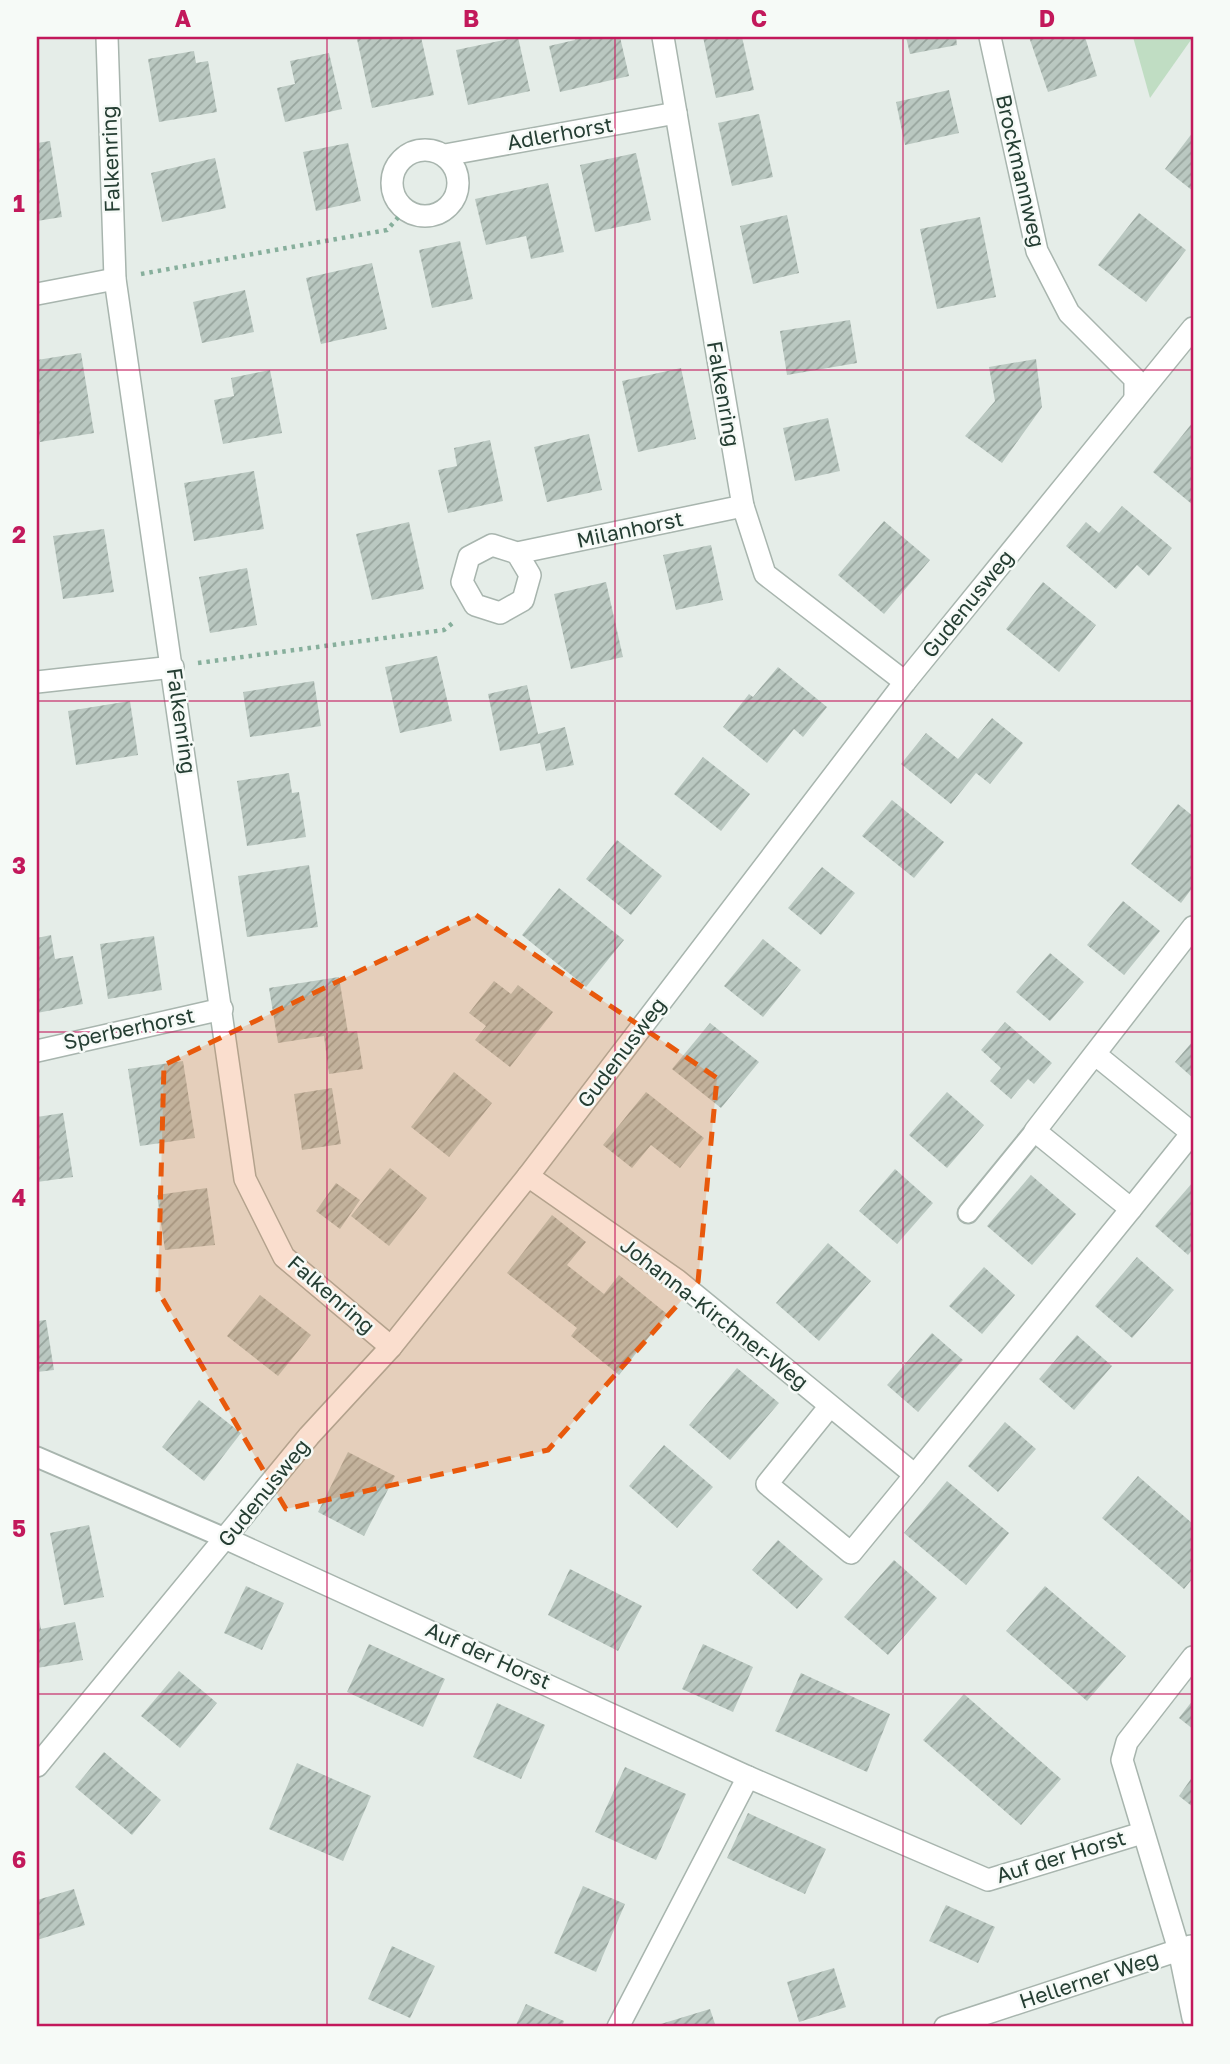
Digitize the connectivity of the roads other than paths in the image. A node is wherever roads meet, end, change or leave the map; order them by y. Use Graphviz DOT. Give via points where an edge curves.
graph roads {
  1 [pos="107,37"];
  2 [pos="663,37"];
  3 [pos="990,37"];
  4 [pos="676,113"];
  5 [pos="445,155"];
  6 [pos="116,279"];
  7 [pos="37,294"];
  8 [pos="1193,328"];
  9 [pos="1135,399"];
  10 [pos="743,506"];
  11 [pos="516,553"];
  12 [pos="173,667"];
  13 [pos="37,682"];
  14 [pos="905,682"];
  15 [pos="1193,928"];
  16 [pos="222,1009"];
  17 [pos="37,1051"];
  18 [pos="1096,1055"];
  19 [pos="1035,1131"];
  20 [pos="1193,1133"];
  21 [pos="528,1176"];
  22 [pos="1131,1209"];
  23 [pos="968,1213"];
  24 [pos="391,1347"];
  25 [pos="830,1406"];
  26 [pos="37,1457"];
  27 [pos="915,1475"];
  28 [pos="227,1539"];
  29 [pos="1193,1657"];
  30 [pos="37,1766"];
  31 [pos="748,1777"];
  32 [pos="1142,1833"];
  33 [pos="1186,1948"];
  34 [pos="1193,2018"];
  35 [pos="618,2027"];
  36 [pos="945,2027"];
  1 -- 6 [label="street, Falkenring"];
  2 -- 4 [label="street, Falkenring"];
  3 -- 9 [label="street, Brockmannweg" via="1037,251 1069,313 1135,379"];
  4 -- 5 [label="street, Adlerhorst"];
  4 -- 10 [label="street, Falkenring"];
  5 -- 5 [label="street, Adlerhorst" via="419,149 397,162 390,188 404,211 430,217 453,203 459,178"];
  6 -- 7 [label="street"];
  6 -- 12 [label="street, Falkenring"];
  8 -- 9 [label="street, Gudenusweg"];
  9 -- 14 [label="street, Gudenusweg"];
  10 -- 11 [label="street, Milanhorst"];
  10 -- 14 [label="street, Falkenring" via="765,574"];
  11 -- 11 [label="street, Milanhorst" via="530,575 523,600 500,613 475,605 462,582 469,557 492,545"];
  12 -- 13 [label="street"];
  12 -- 16 [label="street, Falkenring"];
  14 -- 21 [label="street, Gudenusweg"];
  15 -- 18 [label="street"];
  16 -- 17 [label="street, Sperberhorst"];
  16 -- 24 [label="street, Falkenring" via="245,1179 284,1257"];
  18 -- 19 [label="street"];
  18 -- 20 [label="street"];
  19 -- 22 [label="street"];
  19 -- 23 [label="lane"];
  20 -- 22 [label="street"];
  21 -- 24 [label="street, Gudenusweg"];
  21 -- 25 [label="street, Johanna-Kirchner-Weg" via="677,1280"];
  22 -- 27 [label="street"];
  24 -- 28 [label="street, Gudenusweg" via="310,1436"];
  25 -- 27 [label="street, Johanna-Kirchner-Weg"];
  25 -- 27 [label="street" via="767,1484 851,1553"];
  26 -- 28 [label="lane"];
  28 -- 30 [label="street, Gudenusweg"];
  28 -- 31 [label="street, Auf der Horst"];
  29 -- 32 [label="street" via="1127,1742 1122,1760"];
  31 -- 32 [label="street, Auf der Horst" via="988,1880"];
  31 -- 35 [label="street"];
  32 -- 33 [label="street"];
  33 -- 34 [label="street"];
  33 -- 36 [label="street, Hellerner Weg"];
}
